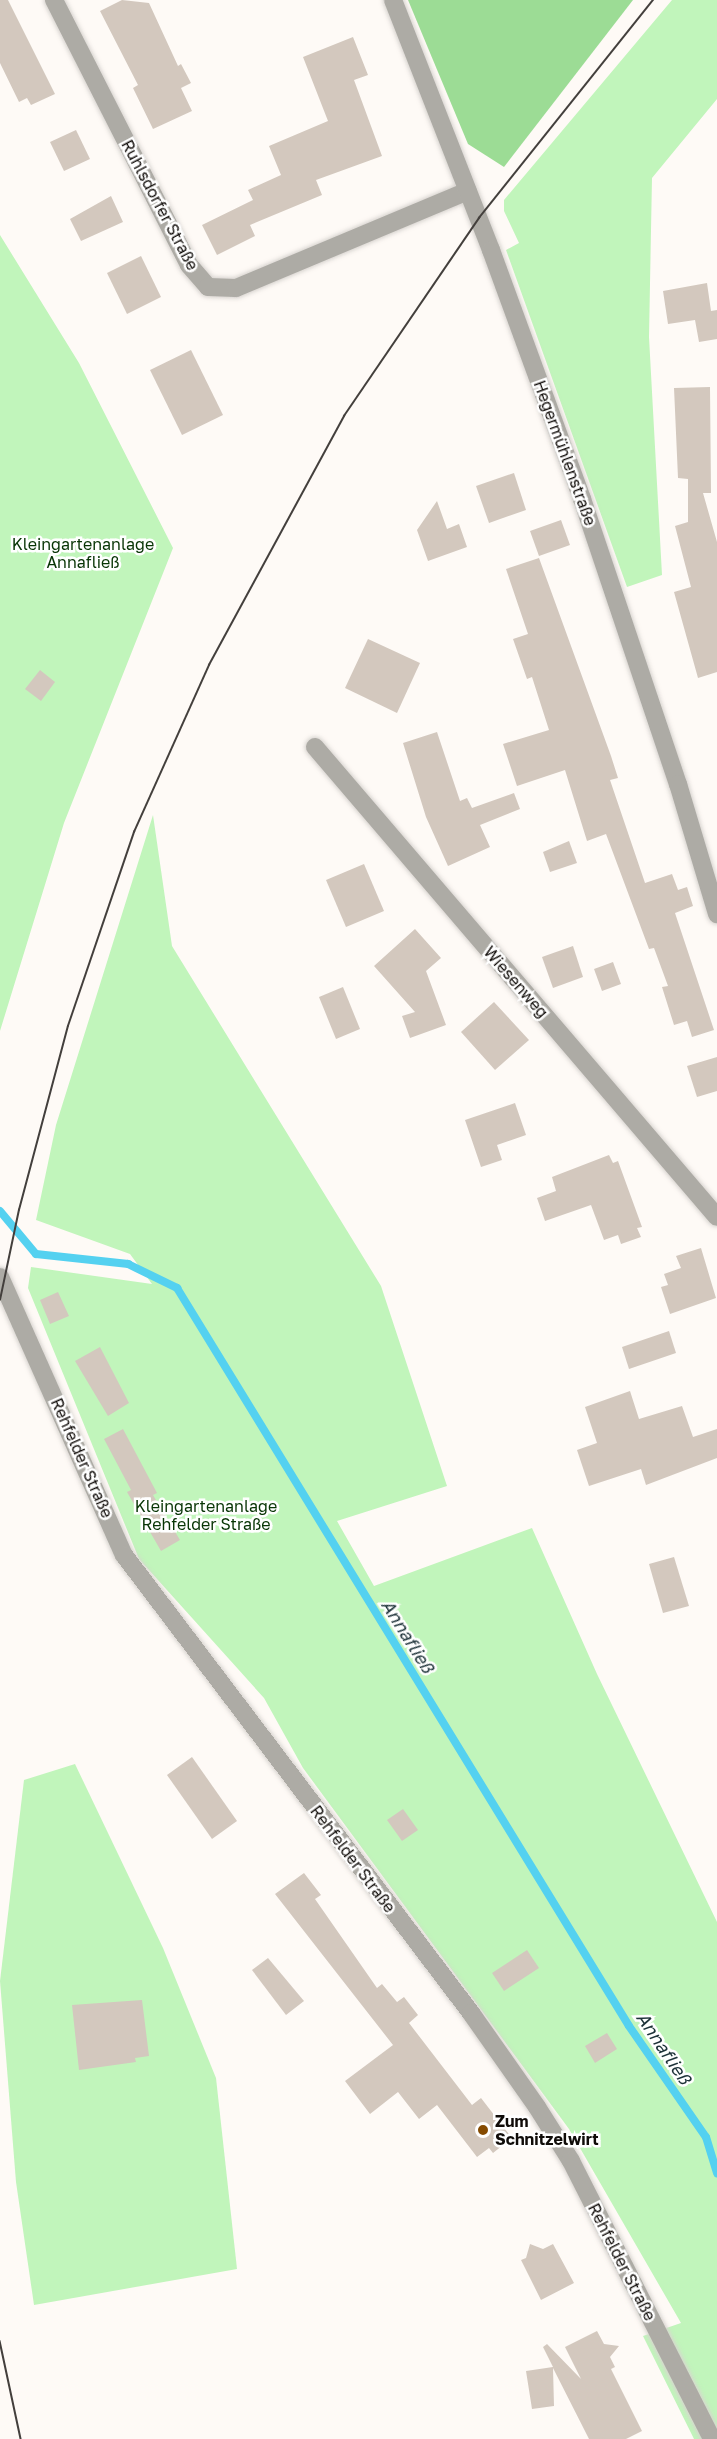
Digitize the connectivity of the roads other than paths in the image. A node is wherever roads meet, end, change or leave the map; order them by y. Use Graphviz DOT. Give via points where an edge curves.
graph roads {
  1 [pos="54,0"];
  2 [pos="393,0"];
  3 [pos="468,191"];
  4 [pos="315,747"];
  5 [pos="713,887"];
  6 [pos="717,914"];
  7 [pos="717,1217"];
  8 [pos="0,1277"];
  9 [pos="712,2439"];
  1 -- 3 [label="street, Ruhlsdorfer Straße" via="189,265 208,287 236,288"];
  2 -- 3 [label="street, Hegermühlenstraße"];
  3 -- 5 [label="street, Hegermühlenstraße" via="582,499"];
  4 -- 7 [label="street, Wiesenweg"];
  5 -- 6 [label="street, Hegermühlenstraße"];
  8 -- 9 [label="street, Rehfelder Straße" via="124,1555 471,2013 537,2107 571,2162"];
}
